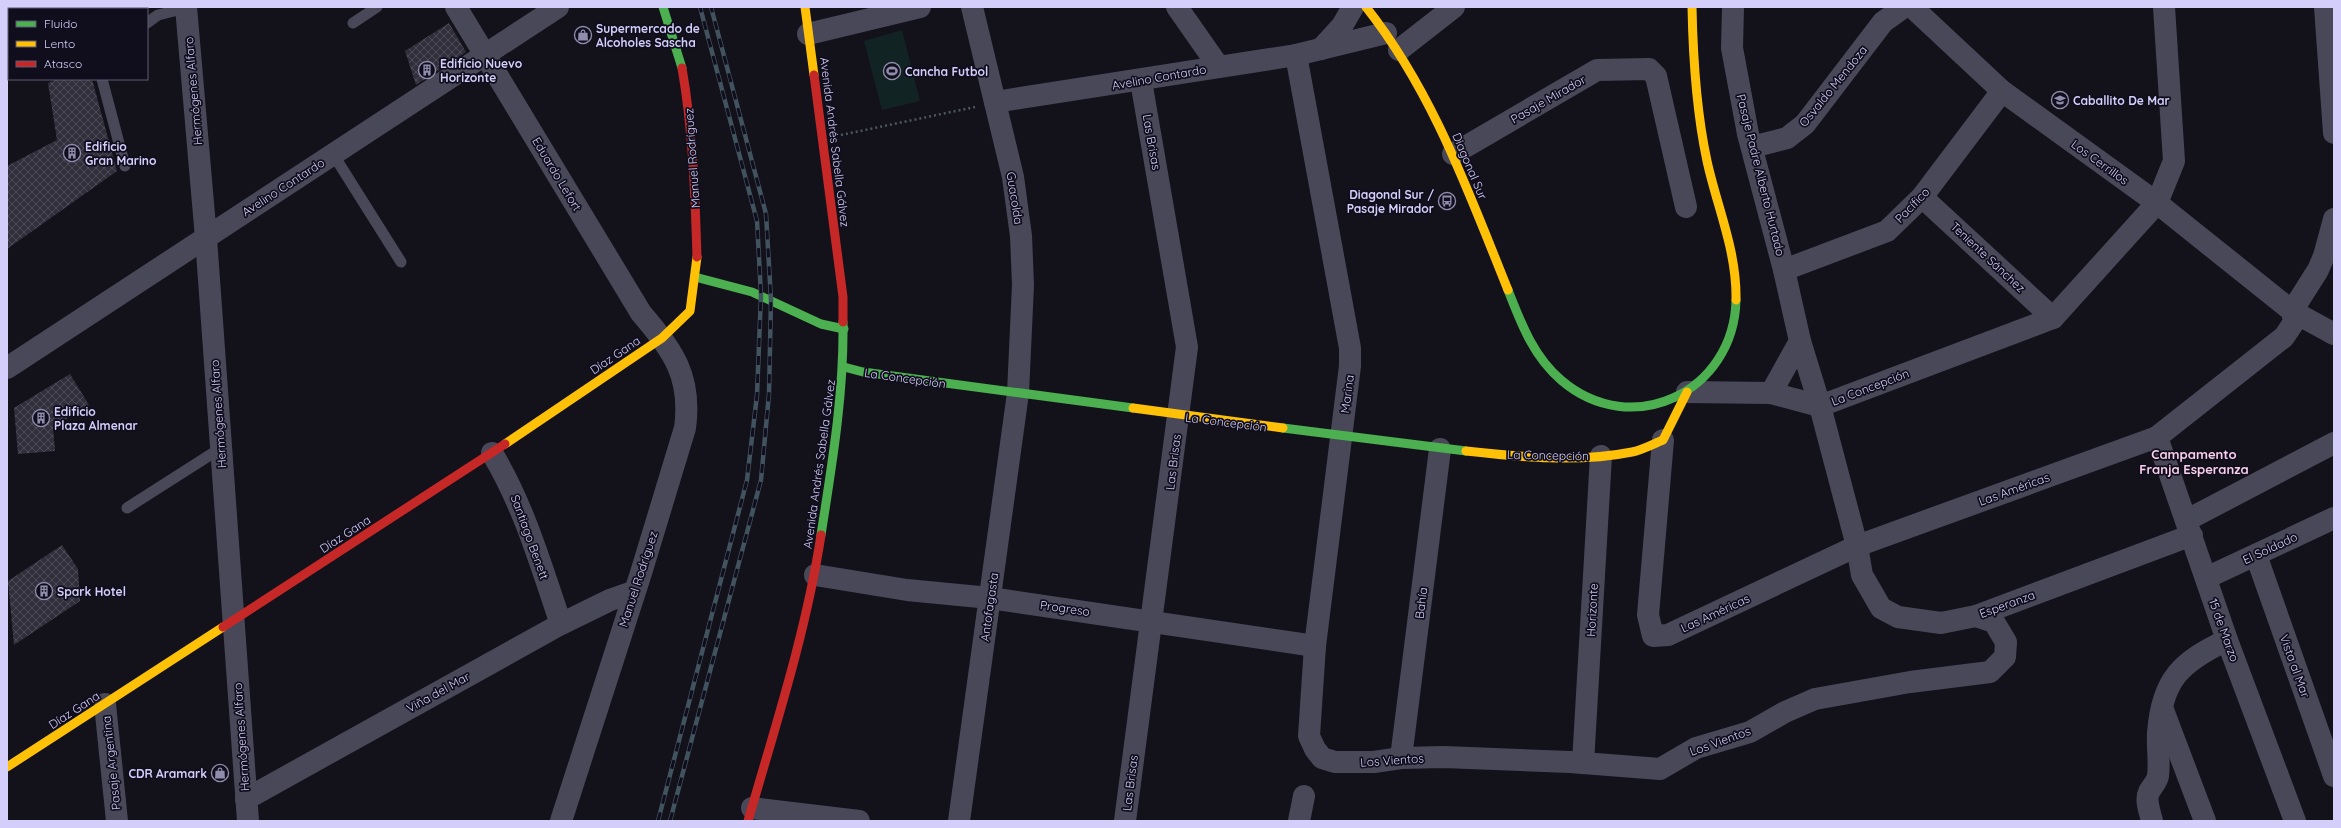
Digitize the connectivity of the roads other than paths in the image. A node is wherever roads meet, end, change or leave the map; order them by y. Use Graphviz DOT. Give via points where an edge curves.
graph roads {
  1 [pos="377,7"];
  2 [pos="456,7"];
  3 [pos="558,7"];
  4 [pos="663,7"];
  5 [pos="805,7"];
  6 [pos="920,7"];
  7 [pos="972,7"];
  8 [pos="1177,7"];
  9 [pos="1353,7"];
  10 [pos="1366,7"];
  11 [pos="1454,7"];
  12 [pos="1692,7"];
  13 [pos="1733,7"];
  14 [pos="1904,7"];
  15 [pos="1912,7"];
  16 [pos="2164,7"];
  17 [pos="2325,7"];
  18 [pos="186,8"];
  19 [pos="148,22"];
  20 [pos="353,23"];
  21 [pos="808,34"];
  22 [pos="1393,42"];
  23 [pos="1322,49"];
  24 [pos="485,54"];
  25 [pos="1296,55"];
  26 [pos="2332,63"];
  27 [pos="1219,67"];
  28 [pos="102,80"];
  29 [pos="1141,81"];
  30 [pos="2002,91"];
  31 [pos="995,102"];
  32 [pos="2334,133"];
  33 [pos="1752,147"];
  34 [pos="333,154"];
  35 [pos="1454,154"];
  36 [pos="125,166"];
  37 [pos="1922,197"];
  38 [pos="2157,203"];
  39 [pos="1686,207"];
  40 [pos="2334,219"];
  41 [pos="206,238"];
  42 [pos="401,262"];
  43 [pos="1784,270"];
  44 [pos="695,277"];
  45 [pos="690,311"];
  46 [pos="2292,311"];
  47 [pos="2053,318"];
  48 [pos="844,329"];
  49 [pos="2330,332"];
  50 [pos="662,338"];
  51 [pos="1800,341"];
  52 [pos="2334,351"];
  53 [pos="844,366"];
  54 [pos="7,368"];
  55 [pos="1687,392"];
  56 [pos="1018,393"];
  57 [pos="1771,393"];
  58 [pos="1820,406"];
  59 [pos="1179,415"];
  60 [pos="1341,437"];
  61 [pos="2157,437"];
  62 [pos="1663,440"];
  63 [pos="2334,443"];
  64 [pos="220,448"];
  65 [pos="1440,449"];
  66 [pos="492,453"];
  67 [pos="1601,456"];
  68 [pos="127,508"];
  69 [pos="2334,518"];
  70 [pos="2190,527"];
  71 [pos="1857,546"];
  72 [pos="2256,555"];
  73 [pos="815,575"];
  74 [pos="2206,578"];
  75 [pos="633,592"];
  76 [pos="990,598"];
  77 [pos="1976,616"];
  78 [pos="233,621"];
  79 [pos="1152,621"];
  80 [pos="561,624"];
  81 [pos="2227,640"];
  82 [pos="1315,646"];
  83 [pos="104,704"];
  84 [pos="2163,709"];
  85 [pos="1309,736"];
  86 [pos="1401,758"];
  87 [pos="1583,763"];
  88 [pos="7,768"];
  89 [pos="2334,776"];
  90 [pos="1304,796"];
  91 [pos="246,799"];
  92 [pos="750,814"];
  93 [pos="117,821"];
  94 [pos="248,821"];
  95 [pos="561,821"];
  96 [pos="859,821"];
  97 [pos="959,821"];
  98 [pos="1125,821"];
  99 [pos="1300,821"];
  100 [pos="2152,821"];
  101 [pos="2205,821"];
  102 [pos="2295,821"];
  1 -- 20 [label="lane"];
  2 -- 24 [label="street, Eduardo Lefort"];
  3 -- 24 [label="street, Avelino Contardo"];
  4 -- 44 [label="street, Manuel Rodríguez" via="682,65 689,106 696,212"];
  5 -- 21 [label="street, Avenida Andrés Sabella Gálvez"];
  6 -- 21 [label="street"];
  7 -- 31 [label="street, Guacolda"];
  8 -- 27 [label="street"];
  9 -- 23 [label="street" via="1342,26"];
  10 -- 22 [label="street, Diagonal Sur"];
  11 -- 22 [label="street, Avelino Contardo"];
  12 -- 55 [label="street" via="1694,75 1701,132 1734,266 1736,301 1731,328 1722,354 1707,375"];
  13 -- 33 [label="street, Pasaje Padre Alberto Hurtado" via="1732,48"];
  14 -- 33 [label="street, Osvaldo Mendoza" via="1883,22 1805,124 1787,138"];
  15 -- 30 [label="street, Los Cerrillos"];
  16 -- 38 [label="street" via="2174,161"];
  17 -- 26 [label="street"];
  18 -- 19 [label="lane" via="158,15"];
  18 -- 41 [label="street, Hermógenes Alfaro"];
  21 -- 48 [label="street, Avenida Andrés Sabella Gálvez" via="843,297"];
  22 -- 23 [label="street, Avelino Contardo"];
  22 -- 35 [label="street, Diagonal Sur"];
  23 -- 25 [label="street, Avelino Contardo"];
  24 -- 34 [label="street, Avelino Contardo"];
  24 -- 50 [label="street, Eduardo Lefort" via="641,313"];
  25 -- 27 [label="street, Avelino Contardo"];
  25 -- 60 [label="street, Marina" via="1349,331 1350,366"];
  26 -- 32 [label="street"];
  27 -- 29 [label="street, Avelino Contardo"];
  28 -- 36 [label="lane"];
  29 -- 31 [label="street, Avelino Contardo"];
  29 -- 59 [label="street, Las Brisas" via="1187,348"];
  30 -- 37 [label="street, Pacífico"];
  30 -- 38 [label="street, Los Cerrillos"];
  31 -- 56 [label="street, Guacolda" via="1013,177 1021,236 1023,285"];
  33 -- 43 [label="street, Pasaje Padre Alberto Hurtado"];
  34 -- 41 [label="street, Avelino Contardo"];
  34 -- 42 [label="lane"];
  35 -- 39 [label="street, Pasaje Mirador" via="1596,70 1649,69 1656,76"];
  35 -- 55 [label="street, Diagonal Sur" via="1511,299 1532,346 1546,366 1580,394 1618,407 1639,408 1658,404"];
  37 -- 43 [label="street, Pacífico" via="1887,231"];
  37 -- 47 [label="street, Teniente Sánchez"];
  38 -- 46 [label="street, Los Cerrillos"];
  38 -- 47 [label="street, La Concepción"];
  40 -- 46 [label="street" via="2318,270"];
  41 -- 54 [label="street, Avelino Contardo"];
  41 -- 64 [label="street, Hermógenes Alfaro"];
  43 -- 51 [label="street, Pasaje Padre Alberto Hurtado"];
  44 -- 45 [label="street, Manuel Rodríguez"];
  44 -- 48 [label="street" via="761,295 802,316"];
  45 -- 50 [label="street, Díaz Gana"];
  46 -- 49 [label="street"];
  46 -- 61 [label="street, Las Américas" via="2294,322 2284,337"];
  47 -- 58 [label="street, La Concepción"];
  48 -- 53 [label="street, Avenida Andrés Sabella Gálvez"];
  49 -- 52 [label="street"];
  50 -- 66 [label="street, Díaz Gana"];
  50 -- 75 [label="street, Manuel Rodríguez" via="678,362 687,409 685,428"];
  51 -- 57 [label="street"];
  51 -- 58 [label="street, Pasaje Padre Alberto Hurtado"];
  53 -- 56 [label="street, La Concepción" via="864,372"];
  53 -- 73 [label="street, Avenida Andrés Sabella Gálvez" via="839,421"];
  55 -- 57 [label="street, La Concepción"];
  55 -- 62 [label="street"];
  56 -- 59 [label="street, La Concepción"];
  56 -- 76 [label="street, Antofagasta"];
  57 -- 58 [label="street, La Concepción"];
  58 -- 71 [label="street, Pasaje Padre Alberto Hurtado"];
  59 -- 60 [label="street, La Concepción"];
  59 -- 79 [label="street, Las Brisas"];
  60 -- 65 [label="street, La Concepción"];
  60 -- 82 [label="street, Marina"];
  61 -- 70 [label="street, 15 de Marzo"];
  61 -- 71 [label="street, Las Américas"];
  62 -- 67 [label="street, La Concepción" via="1633,452"];
  62 -- 71 [label="street, Las Américas" via="1648,615 1653,636 1668,635"];
  63 -- 70 [label="street, Esperanza"];
  64 -- 68 [label="lane"];
  64 -- 78 [label="street, Hermógenes Alfaro"];
  65 -- 67 [label="street, La Concepción" via="1537,458"];
  65 -- 86 [label="street, Bahía"];
  66 -- 78 [label="street, Díaz Gana"];
  66 -- 80 [label="street, Santiago Benett" via="507,477 519,504"];
  67 -- 87 [label="street, Horizonte"];
  69 -- 72 [label="street, El Soldado"];
  70 -- 74 [label="street, 15 de Marzo"];
  70 -- 77 [label="street, Esperanza"];
  71 -- 77 [label="street, Esperanza" via="1862,575 1881,608 1898,617 1941,623"];
  72 -- 74 [label="street, El Soldado"];
  72 -- 89 [label="street, Vista al Mar"];
  73 -- 76 [label="street, Progreso" via="908,590"];
  73 -- 92 [label="street, Avenida Andrés Sabella Gálvez" via="799,643"];
  74 -- 81 [label="street, 15 de Marzo"];
  75 -- 80 [label="street, Viña del Mar" via="610,600"];
  75 -- 95 [label="street, Manuel Rodríguez"];
  76 -- 79 [label="street, Progreso"];
  76 -- 97 [label="street, Antofagasta"];
  77 -- 87 [label="street, Los Vientos" via="1994,622 2006,642 2004,657 1990,672 1910,682 1815,700 1784,712 1750,732 1696,748 1660,769"];
  78 -- 83 [label="street, Díaz Gana"];
  78 -- 91 [label="street, Hermógenes Alfaro"];
  79 -- 82 [label="street, Progreso"];
  79 -- 98 [label="street, Las Brisas"];
  80 -- 91 [label="street, Viña del Mar"];
  81 -- 84 [label="street" via="2199,653 2181,668 2167,688"];
  81 -- 102 [label="street, 15 de Marzo"];
  82 -- 85 [label="street, Marina"];
  83 -- 88 [label="street, Díaz Gana"];
  83 -- 93 [label="street, Pasaje Argentina"];
  84 -- 100 [label="street" via="2158,732 2158,776 2148,792 2147,801"];
  84 -- 101 [label="street"];
  85 -- 86 [label="street, Los Vientos" via="1322,758 1335,762 1374,762"];
  86 -- 87 [label="street, Los Vientos" via="1444,757"];
  90 -- 99 [label="street"];
  91 -- 94 [label="street, Hermógenes Alfaro"];
  92 -- 96 [label="street"];
}
